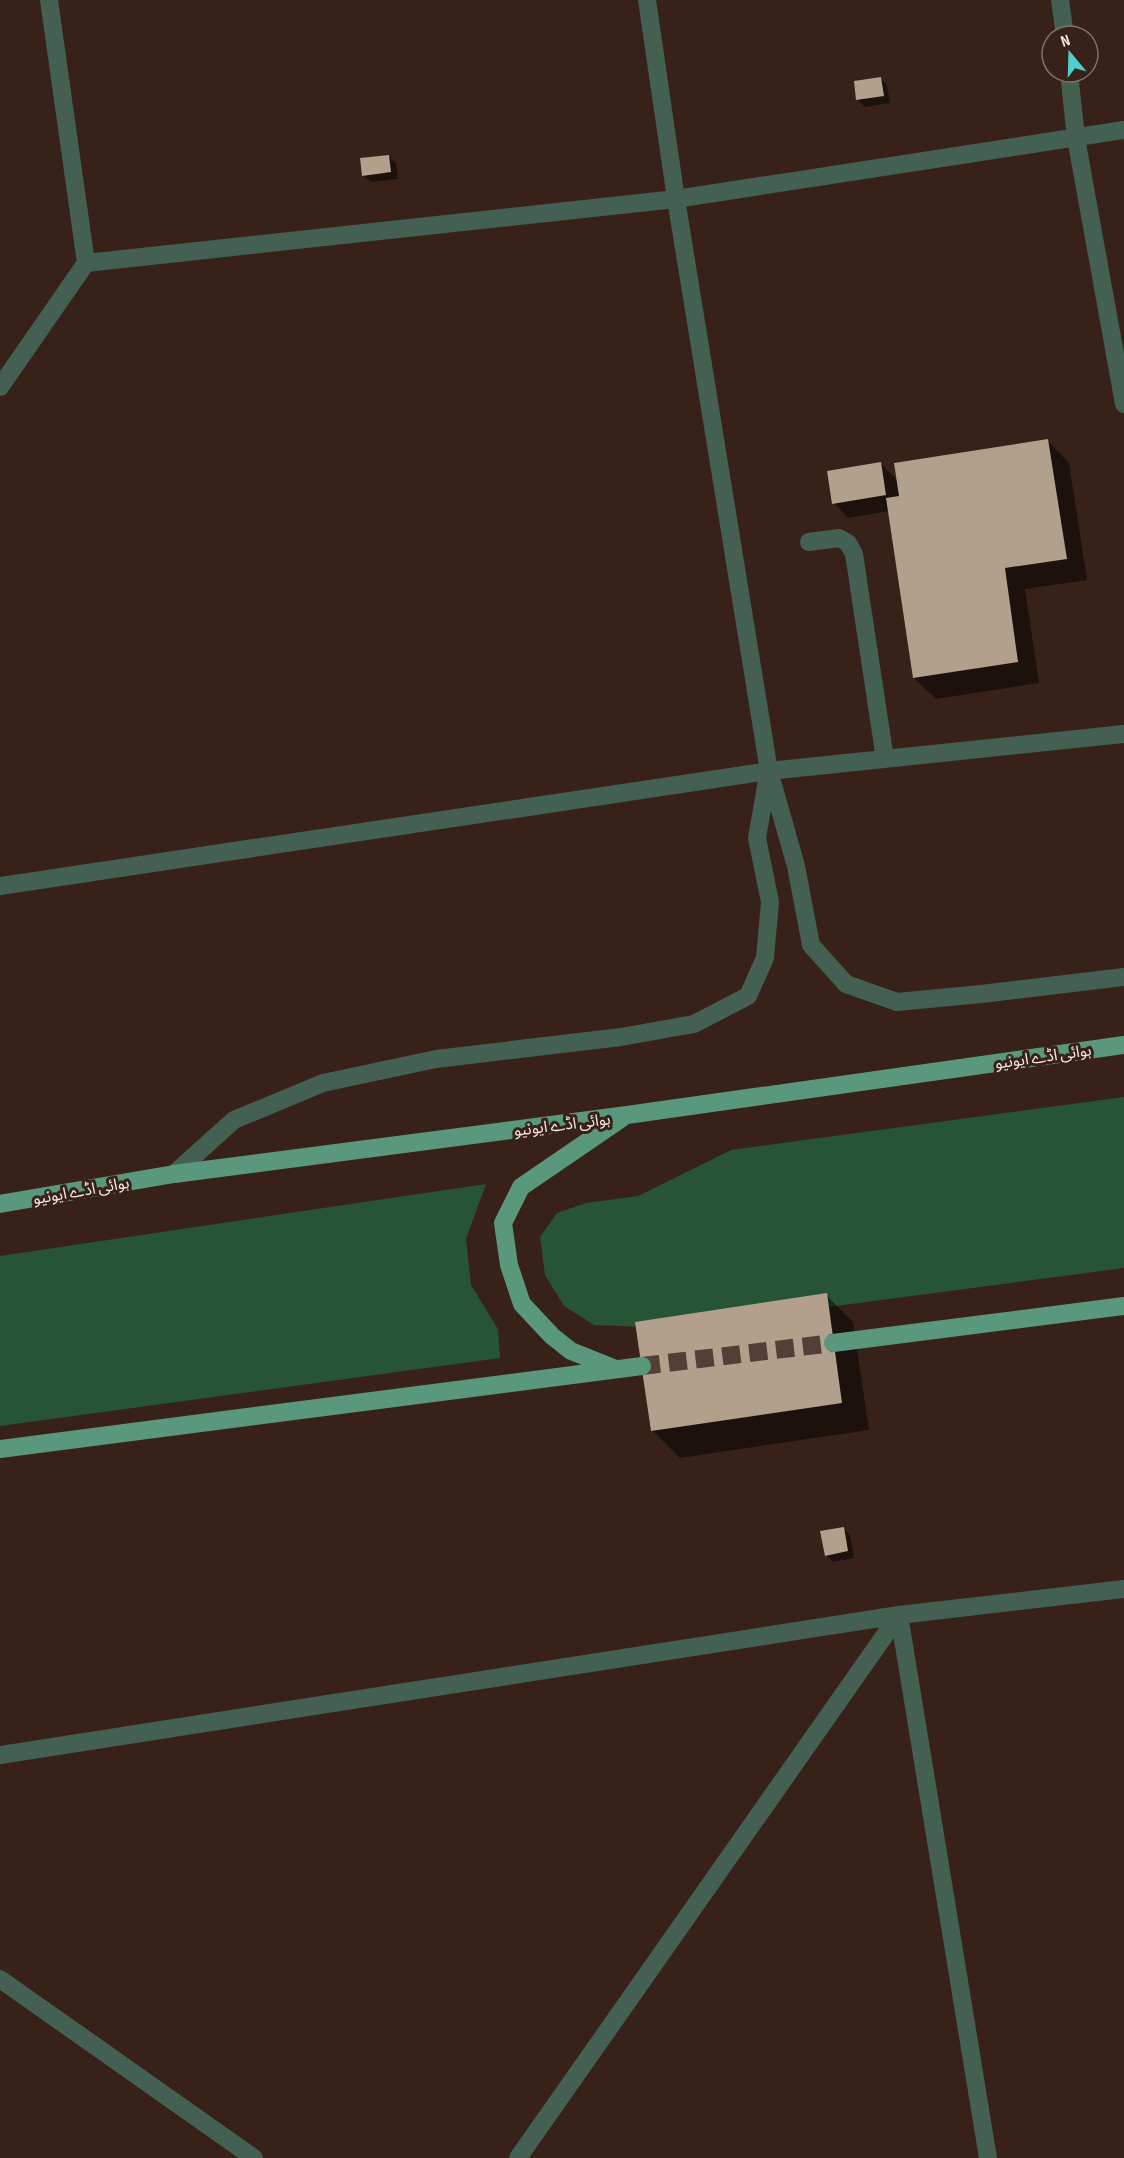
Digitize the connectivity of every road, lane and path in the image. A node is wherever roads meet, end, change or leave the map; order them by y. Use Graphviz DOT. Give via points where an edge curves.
graph roads {
  1 [pos="49,0"];
  2 [pos="647,0"];
  3 [pos="1060,0"];
  4 [pos="1063,24"];
  5 [pos="1070,84"];
  6 [pos="1124,130"];
  7 [pos="1076,138"];
  8 [pos="676,199"];
  9 [pos="86,263"];
  10 [pos="0,387"];
  11 [pos="1124,404"];
  12 [pos="809,542"];
  13 [pos="1124,734"];
  14 [pos="885,759"];
  15 [pos="769,771"];
  16 [pos="0,886"];
  17 [pos="1124,977"];
  18 [pos="1124,1045"];
  19 [pos="627,1115"];
  20 [pos="174,1174"];
  21 [pos="0,1204"];
  22 [pos="1124,1306"];
  23 [pos="833,1342"];
  24 [pos="642,1366"];
  25 [pos="618,1369"];
  26 [pos="0,1449"];
  27 [pos="1124,1589"];
  28 [pos="898,1615"];
  29 [pos="0,1755"];
  30 [pos="0,1979"];
  31 [pos="254,2158"];
  32 [pos="518,2158"];
  33 [pos="988,2158"];
  1 -- 9 [label="street"];
  2 -- 8 [label="street"];
  3 -- 4 [label="street"];
  5 -- 7 [label="street"];
  6 -- 7 [label="street"];
  7 -- 8 [label="street"];
  7 -- 11 [label="street"];
  8 -- 9 [label="street"];
  8 -- 15 [label="street"];
  9 -- 10 [label="street"];
  12 -- 14 [label="street" via="839,538 855,554"];
  13 -- 14 [label="street"];
  14 -- 15 [label="street"];
  15 -- 16 [label="street"];
  15 -- 17 [label="street" via="796,867 812,945 846,984 897,1002"];
  15 -- 20 [label="street" via="757,838 770,902 765,958 748,996 694,1024 621,1037 436,1059 324,1083 234,1120"];
  18 -- 19 [label="main road, ہوائی اڈے ایونیو"];
  19 -- 20 [label="main road, ہوائی اڈے ایونیو"];
  19 -- 25 [label="main road" via="521,1187 503,1223 509,1265 522,1304 571,1351"];
  20 -- 21 [label="main road, ہوائی اڈے ایونیو"];
  22 -- 23 [label="main road"];
  24 -- 25 [label="main road"];
  25 -- 26 [label="main road"];
  27 -- 28 [label="street"];
  28 -- 29 [label="street"];
  28 -- 32 [label="street"];
  28 -- 33 [label="street"];
  30 -- 31 [label="street"];
}
